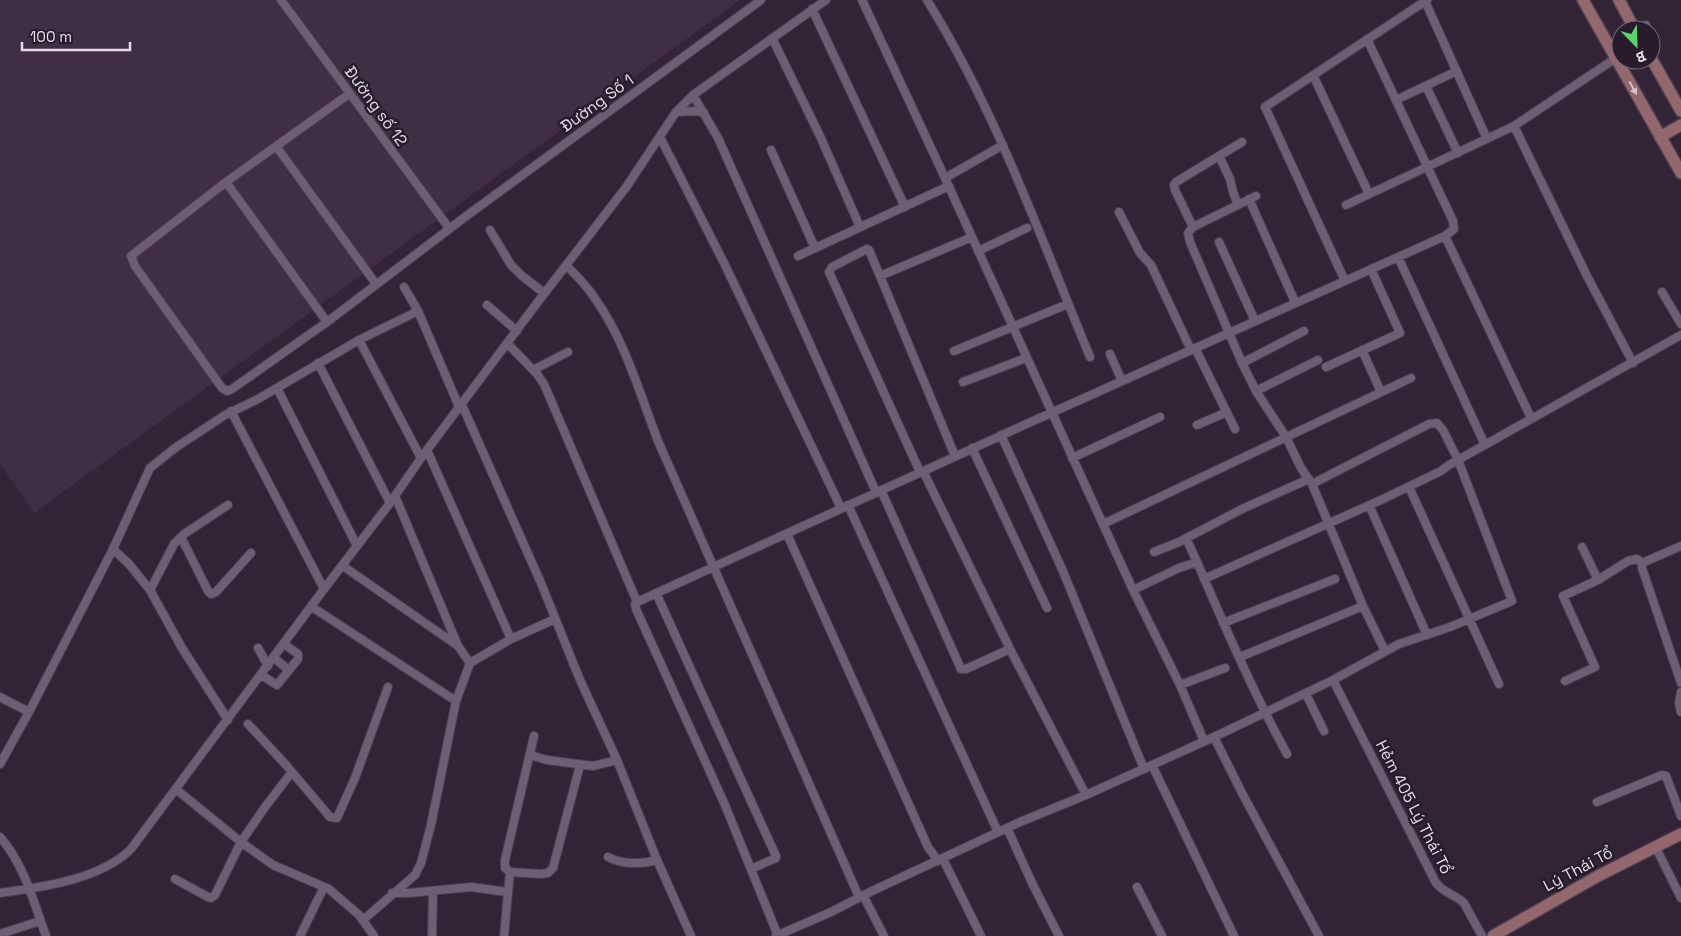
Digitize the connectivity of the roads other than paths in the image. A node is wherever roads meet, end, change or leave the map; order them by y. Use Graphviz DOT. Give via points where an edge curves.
graph roads {
  1 [pos="281,0"];
  2 [pos="761,0"];
  3 [pos="826,0"];
  4 [pos="862,0"];
  5 [pos="927,0"];
  6 [pos="1583,0"];
  7 [pos="1618,0"];
  8 [pos="1426,1"];
  9 [pos="812,9"];
  10 [pos="1634,20"];
  11 [pos="772,38"];
  12 [pos="1367,39"];
  13 [pos="1611,49"];
  14 [pos="1611,61"];
  15 [pos="1623,70"];
  16 [pos="1658,70"];
  17 [pos="1457,72"];
  18 [pos="1312,75"];
  19 [pos="1426,86"];
  20 [pos="349,94"];
  21 [pos="693,95"];
  22 [pos="1396,100"];
  23 [pos="1681,111"];
  24 [pos="676,112"];
  25 [pos="704,114"];
  26 [pos="1514,126"];
  27 [pos="1681,126"];
  28 [pos="660,137"];
  29 [pos="1660,137"];
  30 [pos="1488,139"];
  31 [pos="1242,142"];
  32 [pos="1003,145"];
  33 [pos="276,146"];
  34 [pos="771,150"];
  35 [pos="1458,153"];
  36 [pos="1219,156"];
  37 [pos="1428,167"];
  38 [pos="1681,173"];
  39 [pos="945,178"];
  40 [pos="226,182"];
  41 [pos="948,186"];
  42 [pos="1369,194"];
  43 [pos="1238,205"];
  44 [pos="1346,205"];
  45 [pos="905,207"];
  46 [pos="1119,212"];
  47 [pos="860,227"];
  48 [pos="1193,227"];
  49 [pos="449,228"];
  50 [pos="1027,228"];
  51 [pos="490,230"];
  52 [pos="1445,236"];
  53 [pos="972,237"];
  54 [pos="1219,242"];
  55 [pos="815,248"];
  56 [pos="978,251"];
  57 [pos="798,256"];
  58 [pos="1398,257"];
  59 [pos="566,265"];
  60 [pos="1371,269"];
  61 [pos="880,276"];
  62 [pos="1344,281"];
  63 [pos="376,284"];
  64 [pos="404,287"];
  65 [pos="1662,292"];
  66 [pos="544,293"];
  67 [pos="1296,302"];
  68 [pos="1068,304"];
  69 [pos="487,305"];
  70 [pos="418,311"];
  71 [pos="1255,321"];
  72 [pos="327,322"];
  73 [pos="1681,324"];
  74 [pos="1013,328"];
  75 [pos="517,330"];
  76 [pos="1229,332"];
  77 [pos="1304,332"];
  78 [pos="1681,335"];
  79 [pos="359,340"];
  80 [pos="508,344"];
  81 [pos="1193,349"];
  82 [pos="1362,350"];
  83 [pos="568,352"];
  84 [pos="954,352"];
  85 [pos="1110,354"];
  86 [pos="1090,357"];
  87 [pos="1026,358"];
  88 [pos="1318,360"];
  89 [pos="318,363"];
  90 [pos="1242,363"];
  91 [pos="1633,363"];
  92 [pos="1326,367"];
  93 [pos="533,370"];
  94 [pos="1411,378"];
  95 [pos="1122,381"];
  96 [pos="963,382"];
  97 [pos="277,388"];
  98 [pos="1256,391"];
  99 [pos="1381,392"];
  100 [pos="461,407"];
  101 [pos="231,411"];
  102 [pos="1227,412"];
  103 [pos="1051,413"];
  104 [pos="1160,417"];
  105 [pos="1531,418"];
  106 [pos="1197,425"];
  107 [pos="1235,429"];
  108 [pos="1001,435"];
  109 [pos="1286,437"];
  110 [pos="1485,445"];
  111 [pos="972,448"];
  112 [pos="428,450"];
  113 [pos="955,456"];
  114 [pos="421,458"];
  115 [pos="1072,458"];
  116 [pos="1458,460"];
  117 [pos="921,471"];
  118 [pos="1310,482"];
  119 [pos="1409,487"];
  120 [pos="878,491"];
  121 [pos="393,500"];
  122 [pos="228,505"];
  123 [pos="1369,505"];
  124 [pos="844,506"];
  125 [pos="1328,523"];
  126 [pos="1102,524"];
  127 [pos="788,534"];
  128 [pos="181,537"];
  129 [pos="1186,538"];
  130 [pos="357,546"];
  131 [pos="1681,546"];
  132 [pos="1582,547"];
  133 [pos="113,550"];
  134 [pos="1154,552"];
  135 [pos="251,553"];
  136 [pos="1197,562"];
  137 [pos="1642,563"];
  138 [pos="343,566"];
  139 [pos="714,567"];
  140 [pos="1204,579"];
  141 [pos="1335,579"];
  142 [pos="1598,580"];
  143 [pos="324,589"];
  144 [pos="150,590"];
  145 [pos="1133,590"];
  146 [pos="656,593"];
  147 [pos="637,602"];
  148 [pos="1363,606"];
  149 [pos="312,607"];
  150 [pos="1048,608"];
  151 [pos="555,619"];
  152 [pos="1469,619"];
  153 [pos="1222,623"];
  154 [pos="1427,635"];
  155 [pos="511,639"];
  156 [pos="284,644"];
  157 [pos="458,646"];
  158 [pos="258,648"];
  159 [pos="1010,649"];
  160 [pos="1385,651"];
  161 [pos="1240,657"];
  162 [pos="274,658"];
  163 [pos="470,663"];
  164 [pos="268,666"];
  165 [pos="1225,668"];
  166 [pos="290,670"];
  167 [pos="262,675"];
  168 [pos="1334,680"];
  169 [pos="1565,681"];
  170 [pos="1681,683"];
  171 [pos="1499,684"];
  172 [pos="1180,685"];
  173 [pos="388,687"];
  174 [pos="1681,692"];
  175 [pos="1306,694"];
  176 [pos="0,697"];
  177 [pos="456,701"];
  178 [pos="29,712"];
  179 [pos="1681,712"];
  180 [pos="1265,713"];
  181 [pos="228,720"];
  182 [pos="248,724"];
  183 [pos="1324,731"];
  184 [pos="534,736"];
  185 [pos="1214,737"];
  186 [pos="1204,741"];
  187 [pos="1287,754"];
  188 [pos="530,756"];
  189 [pos="616,760"];
  190 [pos="0,764"];
  191 [pos="580,765"];
  192 [pos="1148,767"];
  193 [pos="292,772"];
  194 [pos="177,790"];
  195 [pos="1086,795"];
  196 [pos="1597,802"];
  197 [pos="1681,816"];
  198 [pos="1007,828"];
  199 [pos="998,832"];
  200 [pos="1681,834"];
  201 [pos="0,837"];
  202 [pos="241,842"];
  203 [pos="1655,846"];
  204 [pos="608,857"];
  205 [pos="657,860"];
  206 [pos="940,860"];
  207 [pos="751,870"];
  208 [pos="510,872"];
  209 [pos="175,879"];
  210 [pos="324,887"];
  211 [pos="1137,887"];
  212 [pos="29,889"];
  213 [pos="434,891"];
  214 [pos="507,892"];
  215 [pos="0,893"];
  216 [pos="392,893"];
  217 [pos="861,896"];
  218 [pos="1681,898"];
  219 [pos="362,920"];
  220 [pos="40,921"];
  221 [pos="0,934"];
  222 [pos="46,936"];
  223 [pos="300,936"];
  224 [pos="374,936"];
  225 [pos="432,936"];
  226 [pos="504,936"];
  227 [pos="691,936"];
  228 [pos="777,936"];
  229 [pos="884,936"];
  230 [pos="981,936"];
  231 [pos="1059,936"];
  232 [pos="1162,936"];
  233 [pos="1234,936"];
  234 [pos="1319,936"];
  235 [pos="1482,936"];
  236 [pos="1492,936"];
  1 -- 20 [label="street, Đường số 12"];
  2 -- 49 [label="street, Đường Số 1"];
  3 -- 9 [label="street"];
  4 -- 39 [label="street"];
  5 -- 32 [label="street" via="953,41"];
  6 -- 13 [label="main road"];
  7 -- 10 [label="main road"];
  8 -- 12 [label="street"];
  8 -- 17 [label="street"];
  9 -- 11 [label="street"];
  9 -- 45 [label="street"];
  11 -- 21 [label="street"];
  11 -- 47 [label="street"];
  12 -- 18 [label="street"];
  12 -- 22 [label="street"];
  14 -- 26 [label="street"];
  15 -- 29 [label="main road, one-way"];
  16 -- 23 [label="main road"];
  17 -- 19 [label="street"];
  17 -- 30 [label="street"];
  18 -- 42 [label="street"];
  18 -- 62 [label="street" via="1265,107"];
  19 -- 22 [label="street"];
  19 -- 35 [label="street"];
  20 -- 33 [label="street"];
  20 -- 49 [label="street, Đường số 12"];
  21 -- 24 [label="street"];
  21 -- 25 [label="street"];
  22 -- 37 [label="street"];
  24 -- 25 [label="street"];
  24 -- 28 [label="street"];
  25 -- 120 [label="street" via="718,138"];
  26 -- 30 [label="street"];
  26 -- 91 [label="street"];
  27 -- 29 [label="main road"];
  28 -- 59 [label="street" via="628,186"];
  28 -- 124 [label="street"];
  29 -- 38 [label="main road"];
  30 -- 35 [label="street"];
  31 -- 36 [label="street"];
  32 -- 39 [label="street"];
  32 -- 68 [label="street"];
  33 -- 40 [label="street"];
  33 -- 63 [label="street"];
  34 -- 55 [label="street"];
  35 -- 37 [label="street"];
  36 -- 43 [label="street"];
  36 -- 48 [label="street" via="1174,185"];
  37 -- 42 [label="street"];
  37 -- 52 [label="street" via="1454,225 1454,230"];
  39 -- 41 [label="street"];
  40 -- 72 [label="street"];
  40 -- 72 [label="street, Đường Số 1" via="131,256 222,388 232,389"];
  41 -- 45 [label="street"];
  41 -- 53 [label="street"];
  42 -- 44 [label="street"];
  43 -- 48 [label="street"];
  43 -- 67 [label="street" via="1252,198"];
  45 -- 47 [label="street"];
  46 -- 81 [label="street" via="1140,253 1151,264"];
  47 -- 55 [label="street"];
  48 -- 76 [label="street" via="1188,233 1190,242"];
  49 -- 63 [label="street, Đường Số 1"];
  50 -- 56 [label="street"];
  51 -- 66 [label="street" via="511,265"];
  52 -- 58 [label="street"];
  52 -- 105 [label="street"];
  53 -- 56 [label="street"];
  53 -- 61 [label="street"];
  54 -- 71 [label="street"];
  55 -- 57 [label="street"];
  56 -- 74 [label="street"];
  58 -- 60 [label="street"];
  58 -- 110 [label="street"];
  59 -- 66 [label="street"];
  59 -- 139 [label="street" via="591,292 609,322"];
  60 -- 62 [label="street"];
  60 -- 82 [label="street" via="1400,333"];
  61 -- 113 [label="street"];
  61 -- 117 [label="street" via="869,250 829,270"];
  62 -- 67 [label="street"];
  63 -- 72 [label="street, Đường Số 1"];
  64 -- 70 [label="street"];
  65 -- 73 [label="street"];
  66 -- 75 [label="street"];
  67 -- 71 [label="street"];
  68 -- 74 [label="street"];
  68 -- 86 [label="street"];
  69 -- 75 [label="street"];
  70 -- 79 [label="street"];
  70 -- 100 [label="street"];
  71 -- 76 [label="street"];
  74 -- 84 [label="street"];
  74 -- 87 [label="street"];
  75 -- 80 [label="street"];
  76 -- 81 [label="street"];
  76 -- 90 [label="street"];
  77 -- 90 [label="street"];
  78 -- 91 [label="street"];
  79 -- 89 [label="street"];
  79 -- 114 [label="street"];
  80 -- 93 [label="street"];
  80 -- 100 [label="street"];
  81 -- 95 [label="street"];
  81 -- 102 [label="street"];
  82 -- 92 [label="street"];
  82 -- 99 [label="street"];
  83 -- 93 [label="street"];
  85 -- 95 [label="street"];
  87 -- 96 [label="street"];
  87 -- 103 [label="street"];
  88 -- 98 [label="street"];
  89 -- 97 [label="street"];
  89 -- 121 [label="street"];
  90 -- 98 [label="street"];
  91 -- 105 [label="street"];
  93 -- 147 [label="street" via="541,378 551,400"];
  94 -- 99 [label="street"];
  95 -- 103 [label="street"];
  97 -- 101 [label="street"];
  97 -- 130 [label="street"];
  98 -- 109 [label="street"];
  99 -- 109 [label="street"];
  100 -- 112 [label="street"];
  100 -- 151 [label="street"];
  101 -- 133 [label="street" via="150,468"];
  101 -- 143 [label="street"];
  102 -- 106 [label="street"];
  102 -- 107 [label="street"];
  103 -- 108 [label="street"];
  103 -- 115 [label="street"];
  104 -- 115 [label="street"];
  105 -- 110 [label="street"];
  108 -- 111 [label="street"];
  108 -- 192 [label="street"];
  109 -- 118 [label="street"];
  109 -- 126 [label="street"];
  110 -- 116 [label="street"];
  111 -- 113 [label="street"];
  111 -- 150 [label="street"];
  112 -- 114 [label="street"];
  112 -- 155 [label="street"];
  113 -- 117 [label="street"];
  114 -- 121 [label="street"];
  115 -- 126 [label="street"];
  116 -- 118 [label="street" via="1443,430 1437,423 1429,424"];
  116 -- 119 [label="street"];
  116 -- 152 [label="street" via="1512,601"];
  117 -- 120 [label="street"];
  117 -- 159 [label="street"];
  118 -- 125 [label="street"];
  118 -- 129 [label="street" via="1242,509"];
  119 -- 123 [label="street"];
  119 -- 152 [label="street"];
  120 -- 124 [label="street"];
  120 -- 159 [label="street" via="961,669"];
  121 -- 130 [label="street"];
  121 -- 157 [label="street"];
  122 -- 128 [label="street"];
  123 -- 125 [label="street"];
  123 -- 154 [label="street"];
  124 -- 127 [label="street"];
  124 -- 199 [label="street"];
  125 -- 140 [label="street"];
  125 -- 148 [label="street"];
  126 -- 145 [label="street"];
  127 -- 139 [label="street"];
  127 -- 206 [label="street" via="928,847"];
  128 -- 135 [label="street" via="211,594"];
  128 -- 144 [label="street" via="174,544"];
  129 -- 134 [label="street"];
  129 -- 136 [label="street"];
  130 -- 138 [label="street"];
  131 -- 137 [label="street"];
  132 -- 142 [label="street"];
  133 -- 144 [label="street"];
  133 -- 178 [label="street"];
  136 -- 140 [label="street"];
  136 -- 145 [label="street"];
  137 -- 142 [label="street" via="1637,559 1628,561"];
  137 -- 170 [label="street"];
  138 -- 143 [label="street"];
  138 -- 157 [label="street"];
  139 -- 146 [label="street"];
  139 -- 217 [label="street"];
  140 -- 153 [label="street"];
  141 -- 153 [label="street"];
  142 -- 169 [label="street" via="1563,596 1595,667"];
  143 -- 149 [label="street"];
  144 -- 181 [label="street"];
  145 -- 172 [label="street"];
  146 -- 147 [label="street"];
  146 -- 207 [label="street" via="776,856"];
  147 -- 207 [label="street" via="636,609"];
  148 -- 160 [label="street"];
  148 -- 161 [label="street"];
  149 -- 156 [label="street"];
  149 -- 177 [label="street"];
  151 -- 155 [label="street"];
  151 -- 189 [label="street"];
  152 -- 154 [label="street"];
  152 -- 171 [label="street"];
  153 -- 161 [label="street"];
  154 -- 160 [label="street"];
  155 -- 163 [label="street"];
  156 -- 162 [label="street"];
  156 -- 166 [label="street" via="299,656"];
  157 -- 163 [label="street"];
  158 -- 164 [label="street"];
  159 -- 195 [label="street"];
  160 -- 168 [label="street"];
  161 -- 180 [label="street"];
  162 -- 164 [label="street"];
  162 -- 166 [label="street"];
  163 -- 177 [label="street"];
  164 -- 167 [label="street"];
  165 -- 172 [label="street"];
  166 -- 167 [label="street" via="277,685"];
  167 -- 181 [label="street"];
  168 -- 175 [label="street"];
  168 -- 235 [label="street, Hẻm 405 Lý Thái Tổ" via="1436,882 1442,890 1461,900"];
  172 -- 186 [label="street"];
  173 -- 193 [label="street" via="355,778 336,818 330,816"];
  174 -- 179 [label="street"];
  175 -- 180 [label="street"];
  175 -- 183 [label="street"];
  176 -- 178 [label="street"];
  177 -- 216 [label="street" via="421,863 415,875"];
  178 -- 190 [label="street"];
  180 -- 185 [label="street"];
  180 -- 187 [label="street"];
  181 -- 194 [label="street"];
  182 -- 193 [label="street"];
  184 -- 188 [label="street"];
  185 -- 186 [label="street"];
  185 -- 234 [label="street"];
  186 -- 192 [label="street"];
  188 -- 191 [label="street"];
  188 -- 208 [label="street" via="505,860 505,868"];
  189 -- 191 [label="street" via="593,766"];
  189 -- 205 [label="street"];
  191 -- 208 [label="street" via="553,868 548,874"];
  192 -- 195 [label="street"];
  192 -- 233 [label="street"];
  193 -- 202 [label="street"];
  194 -- 202 [label="street"];
  194 -- 212 [label="street" via="136,843 118,860 62,883"];
  195 -- 198 [label="street"];
  196 -- 197 [label="street" via="1662,775 1666,776"];
  198 -- 199 [label="street"];
  198 -- 231 [label="street"];
  199 -- 206 [label="street"];
  200 -- 203 [label="main road, Lý Thái Tổ"];
  201 -- 212 [label="street"];
  202 -- 209 [label="street" via="211,898"];
  202 -- 210 [label="street" via="273,864"];
  203 -- 218 [label="street"];
  203 -- 236 [label="main road, Lý Thái Tổ"];
  204 -- 205 [label="street" via="636,864"];
  205 -- 227 [label="street"];
  206 -- 217 [label="street"];
  206 -- 230 [label="street"];
  207 -- 228 [label="street"];
  208 -- 214 [label="street"];
  210 -- 219 [label="street"];
  210 -- 223 [label="street"];
  211 -- 232 [label="street"];
  212 -- 215 [label="street"];
  212 -- 220 [label="street"];
  213 -- 214 [label="street" via="471,887"];
  213 -- 216 [label="street"];
  213 -- 225 [label="street"];
  214 -- 226 [label="street"];
  216 -- 219 [label="street"];
  217 -- 228 [label="street"];
  217 -- 229 [label="street"];
  219 -- 224 [label="street"];
  220 -- 221 [label="street"];
  220 -- 222 [label="street"];
}
